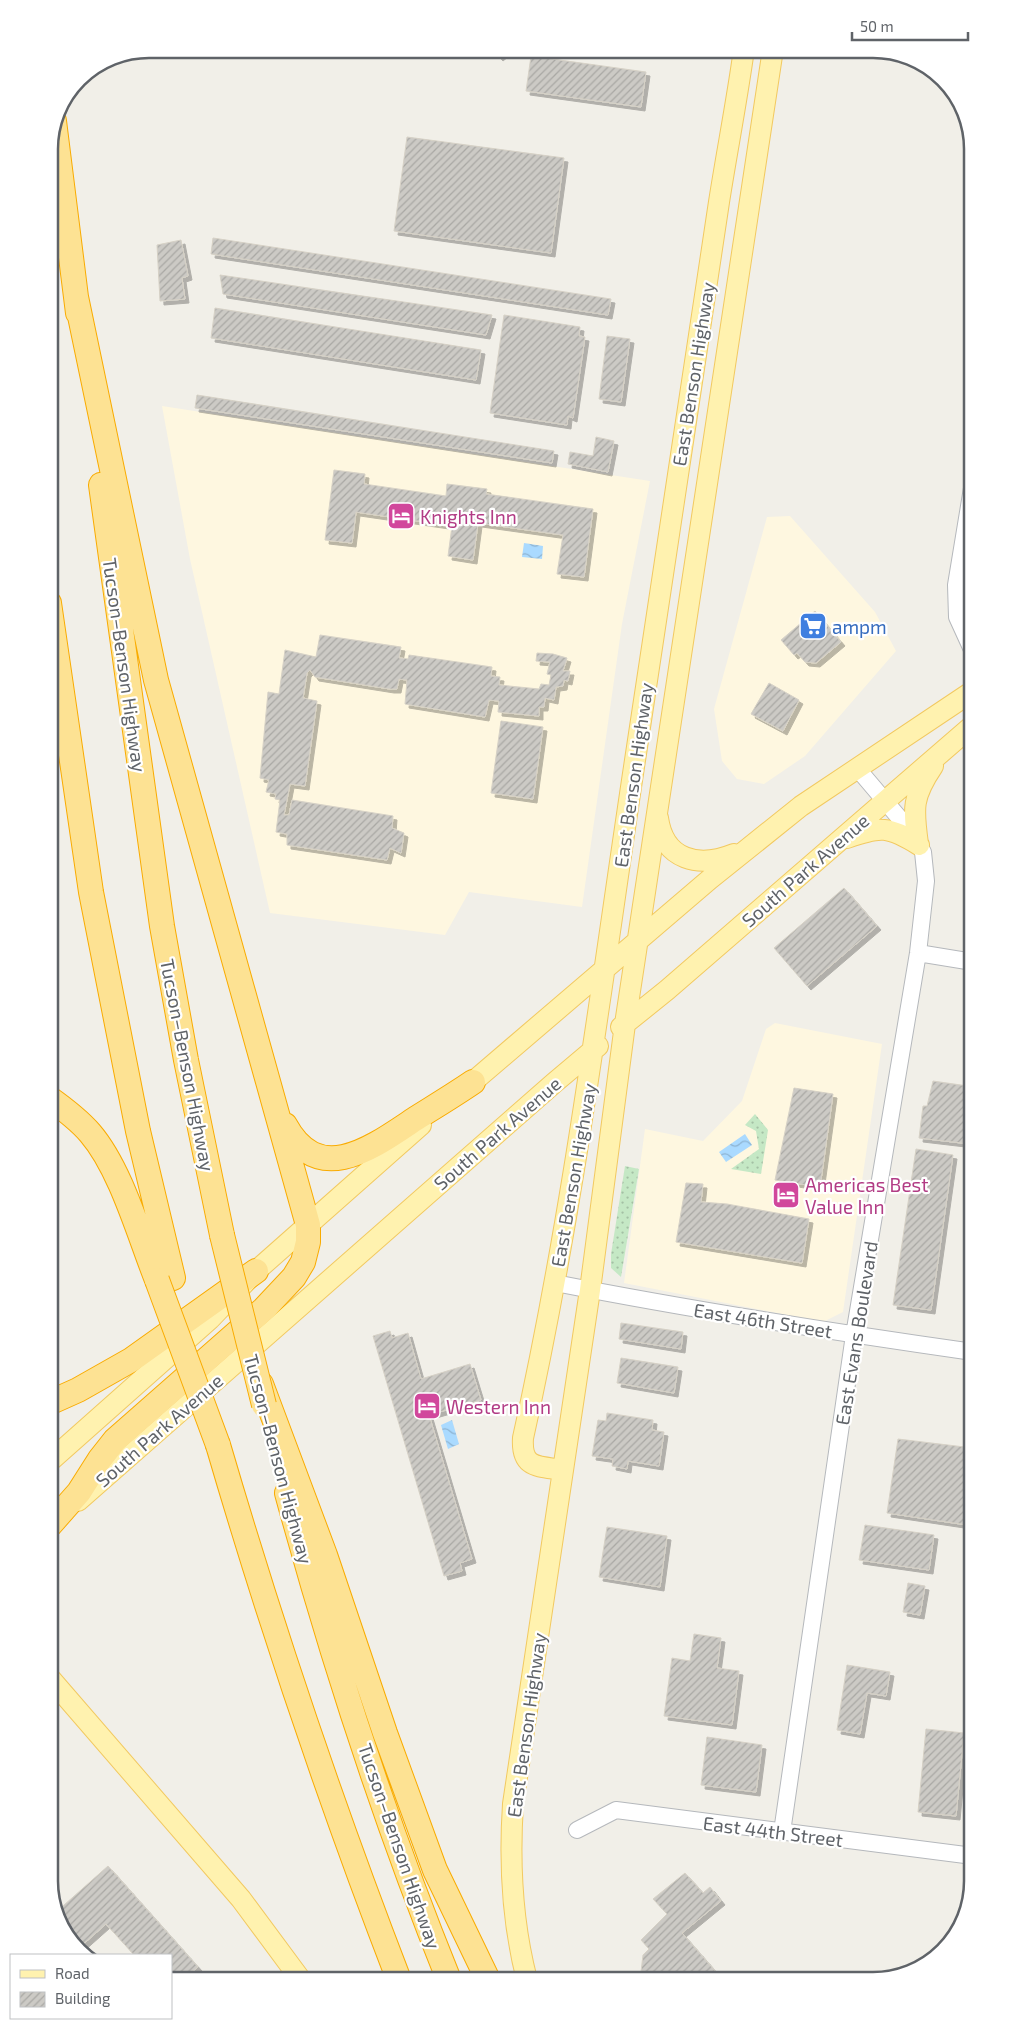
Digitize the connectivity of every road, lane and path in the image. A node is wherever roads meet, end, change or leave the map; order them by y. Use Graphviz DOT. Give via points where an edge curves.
graph roads {
  1 [pos="743,58"];
  2 [pos="772,58"];
  3 [pos="58,153"];
  4 [pos="76,297"];
  5 [pos="696,357"];
  6 [pos="726,362"];
  7 [pos="964,536"];
  8 [pos="964,632"];
  9 [pos="58,665"];
  10 [pos="964,697"];
  11 [pos="964,733"];
  12 [pos="942,752"];
  13 [pos="857,768"];
  14 [pos="885,800"];
  15 [pos="659,804"];
  16 [pos="838,841"];
  17 [pos="919,845"];
  18 [pos="752,846"];
  19 [pos="639,940"];
  20 [pos="918,953"];
  21 [pos="964,961"];
  22 [pos="604,970"];
  23 [pos="625,1024"];
  24 [pos="593,1050"];
  25 [pos="473,1082"];
  26 [pos="273,1098"];
  27 [pos="58,1105"];
  28 [pos="308,1225"];
  29 [pos="256,1271"];
  30 [pos="165,1279"];
  31 [pos="554,1283"];
  32 [pos="590,1290"];
  33 [pos="854,1335"];
  34 [pos="964,1351"];
  35 [pos="58,1399"];
  36 [pos="266,1404"];
  37 [pos="58,1454"];
  38 [pos="563,1470"];
  39 [pos="58,1516"];
  40 [pos="58,1519"];
  41 [pos="58,1688"];
  42 [pos="577,1830"];
  43 [pos="782,1832"];
  44 [pos="964,1855"];
  45 [pos="374,1916"];
  46 [pos="294,1971"];
  47 [pos="390,1971"];
  48 [pos="396,1971"];
  49 [pos="446,1971"];
  50 [pos="484,1971"];
  51 [pos="524,1972"];
  1 -- 5 [label="main road, East Benson Highway"];
  2 -- 6 [label="main road, East Benson Highway"];
  3 -- 4 [label="highway, Tucson–Benson Highway"];
  4 -- 26 [label="highway" via="154,672"];
  4 -- 36 [label="highway, Tucson–Benson Highway, bridge" via="164,934 222,1235"];
  5 -- 6 [label="main road"];
  5 -- 22 [label="main road, East Benson Highway"];
  6 -- 15 [label="main road, East Benson Highway"];
  7 -- 8 [label="street" via="956,584 957,617"];
  9 -- 30 [label="highway" via="91,892"];
  10 -- 13 [label="main road"];
  11 -- 12 [label="main road, South Park Avenue"];
  12 -- 14 [label="main road, South Park Avenue"];
  12 -- 17 [label="main road" via="915,798"];
  13 -- 14 [label="street, East Evans Boulevard"];
  13 -- 18 [label="main road" via="801,806"];
  14 -- 16 [label="main road, South Park Avenue"];
  14 -- 17 [label="street, East Evans Boulevard"];
  15 -- 18 [label="main road" via="658,818 664,838 684,856 703,862 712,861"];
  15 -- 19 [label="main road, East Benson Highway"];
  16 -- 17 [label="main road" via="885,828"];
  16 -- 23 [label="main road, South Park Avenue"];
  17 -- 20 [label="street, East Evans Boulevard" via="923,852 926,881"];
  18 -- 19 [label="main road"];
  19 -- 22 [label="main road"];
  19 -- 23 [label="main road, East Benson Highway"];
  20 -- 21 [label="street"];
  20 -- 33 [label="street, East Evans Boulevard"];
  22 -- 24 [label="main road, East Benson Highway"];
  22 -- 25 [label="main road"];
  23 -- 24 [label="main road, South Park Avenue"];
  23 -- 32 [label="main road, East Benson Highway"];
  24 -- 31 [label="main road, East Benson Highway"];
  24 -- 40 [label="main road, South Park Avenue"];
  25 -- 26 [label="highway" via="368,1149 350,1157 333,1159 314,1154 298,1144"];
  25 -- 28 [label="main road"];
  26 -- 28 [label="highway"];
  27 -- 30 [label="highway" via="90,1134 108,1159"];
  28 -- 29 [label="main road"];
  28 -- 39 [label="highway" via="303,1262 294,1277 264,1309 115,1440"];
  29 -- 35 [label="highway" via="131,1360"];
  29 -- 37 [label="main road" via="210,1319"];
  30 -- 45 [label="highway, bridge" via="285,1666"];
  31 -- 32 [label="street, East 46th Street"];
  31 -- 38 [label="main road, East Benson Highway" via="522,1451 533,1465"];
  32 -- 33 [label="street, East 46th Street"];
  32 -- 38 [label="main road, East Benson Highway"];
  33 -- 34 [label="street, East 46th Street"];
  33 -- 43 [label="street, East Evans Boulevard"];
  36 -- 49 [label="highway, Tucson–Benson Highway" via="320,1608 379,1791"];
  36 -- 50 [label="highway" via="325,1555 435,1870"];
  38 -- 51 [label="main road, East Benson Highway" via="513,1804 512,1898"];
  41 -- 46 [label="main road" via="240,1899"];
  42 -- 43 [label="street, East 44th Street" via="616,1810"];
  43 -- 44 [label="street, East 44th Street"];
  45 -- 47 [label="highway"];
  45 -- 48 [label="highway"];
}
